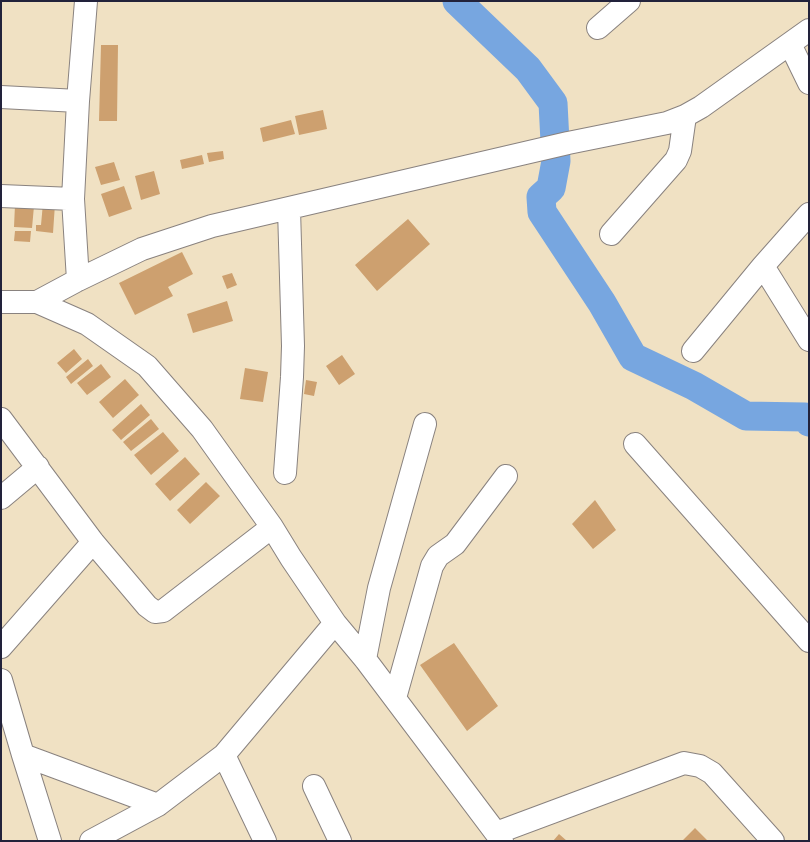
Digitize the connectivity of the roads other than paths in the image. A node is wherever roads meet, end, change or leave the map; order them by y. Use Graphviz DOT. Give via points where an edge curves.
graph roads {
  1 [pos="81,1"];
  2 [pos="630,1"];
  3 [pos="598,28"];
  4 [pos="809,30"];
  5 [pos="790,44"];
  6 [pos="809,84"];
  7 [pos="1,97"];
  8 [pos="78,101"];
  9 [pos="685,116"];
  10 [pos="1,196"];
  11 [pos="73,199"];
  12 [pos="289,209"];
  13 [pos="809,214"];
  14 [pos="611,234"];
  15 [pos="763,266"];
  16 [pos="78,280"];
  17 [pos="1,302"];
  18 [pos="37,302"];
  19 [pos="809,340"];
  20 [pos="692,351"];
  21 [pos="1,419"];
  22 [pos="425,424"];
  23 [pos="635,444"];
  24 [pos="38,467"];
  25 [pos="285,473"];
  26 [pos="506,476"];
  27 [pos="1,498"];
  28 [pos="272,527"];
  29 [pos="93,542"];
  30 [pos="336,623"];
  31 [pos="809,641"];
  32 [pos="1,647"];
  33 [pos="365,659"];
  34 [pos="1,680"];
  35 [pos="395,698"];
  36 [pos="23,755"];
  37 [pos="224,755"];
  38 [pos="314,786"];
  39 [pos="158,805"];
  40 [pos="499,837"];
  41 [pos="50,841"];
  42 [pos="92,841"];
  43 [pos="265,841"];
  44 [pos="340,841"];
  45 [pos="773,841"];
  1 -- 8 [label="street"];
  2 -- 3 [label="street"];
  4 -- 5 [label="street"];
  5 -- 6 [label="street"];
  5 -- 9 [label="street"];
  7 -- 8 [label="street"];
  8 -- 11 [label="street"];
  9 -- 12 [label="street"];
  9 -- 14 [label="street" via="680,151 676,160"];
  10 -- 11 [label="street"];
  11 -- 16 [label="street"];
  12 -- 16 [label="street" via="212,226 142,249"];
  12 -- 25 [label="street" via="293,346"];
  13 -- 15 [label="street"];
  15 -- 19 [label="street"];
  15 -- 20 [label="street"];
  16 -- 18 [label="street"];
  17 -- 18 [label="street"];
  18 -- 28 [label="street" via="87,324 147,366 202,429"];
  21 -- 24 [label="street"];
  22 -- 33 [label="street" via="380,588"];
  23 -- 31 [label="street"];
  24 -- 27 [label="street"];
  24 -- 29 [label="street"];
  26 -- 35 [label="street" via="455,544 438,556 432,566"];
  28 -- 29 [label="street" via="163,611 155,612 147,606"];
  28 -- 30 [label="street"];
  29 -- 32 [label="street"];
  30 -- 33 [label="street"];
  30 -- 37 [label="street"];
  33 -- 35 [label="street"];
  34 -- 36 [label="street"];
  35 -- 40 [label="street"];
  36 -- 39 [label="street"];
  36 -- 41 [label="street"];
  37 -- 39 [label="street"];
  37 -- 43 [label="street"];
  38 -- 44 [label="street"];
  39 -- 42 [label="street"];
  40 -- 45 [label="street" via="684,763 700,766 712,773"];
}
